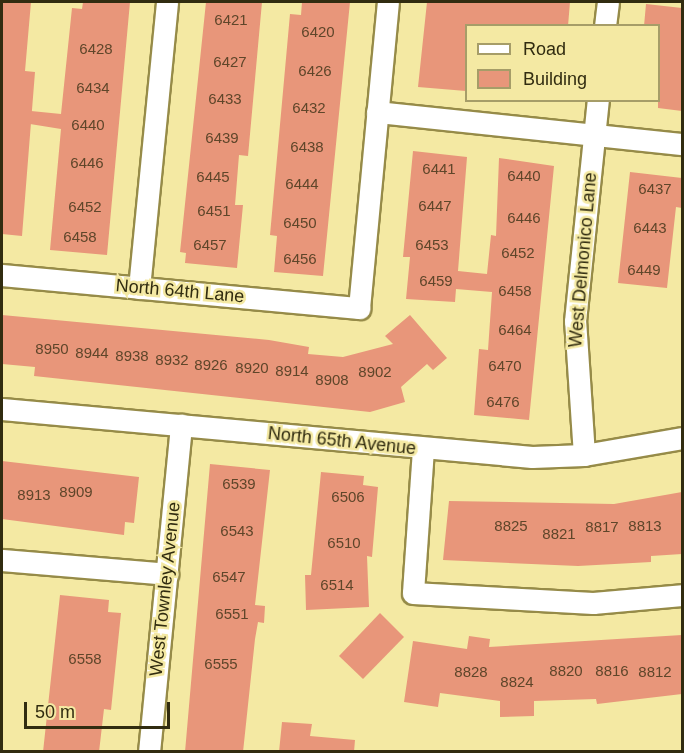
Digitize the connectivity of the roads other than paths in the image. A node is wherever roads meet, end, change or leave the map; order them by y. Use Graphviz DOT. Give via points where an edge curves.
graph roads {
  1 [pos="167,2"];
  2 [pos="388,2"];
  3 [pos="608,2"];
  4 [pos="605,24"];
  5 [pos="598,102"];
  6 [pos="377,112"];
  7 [pos="595,135"];
  8 [pos="682,144"];
  9 [pos="2,275"];
  10 [pos="139,288"];
  11 [pos="2,409"];
  12 [pos="181,425"];
  13 [pos="682,438"];
  14 [pos="423,449"];
  15 [pos="584,455"];
  16 [pos="2,560"];
  17 [pos="167,574"];
  18 [pos="682,595"];
  19 [pos="150,752"];
  1 -- 10 [label="street"];
  2 -- 6 [label="street"];
  3 -- 4 [label="street"];
  5 -- 7 [label="street, West Delmonico Lane"];
  6 -- 7 [label="street"];
  6 -- 10 [label="street, North 64th Lane" via="358,308"];
  7 -- 8 [label="street"];
  7 -- 15 [label="street, West Delmonico Lane" via="575,321"];
  9 -- 10 [label="street, North 64th Lane"];
  11 -- 12 [label="street, North 65th Avenue"];
  12 -- 14 [label="street, North 65th Avenue"];
  12 -- 17 [label="street, West Townley Avenue"];
  13 -- 15 [label="street, North 65th Avenue"];
  14 -- 15 [label="street, North 65th Avenue"];
  14 -- 18 [label="street" via="413,593 593,603"];
  16 -- 17 [label="street"];
  17 -- 19 [label="street, West Townley Avenue"];
}
